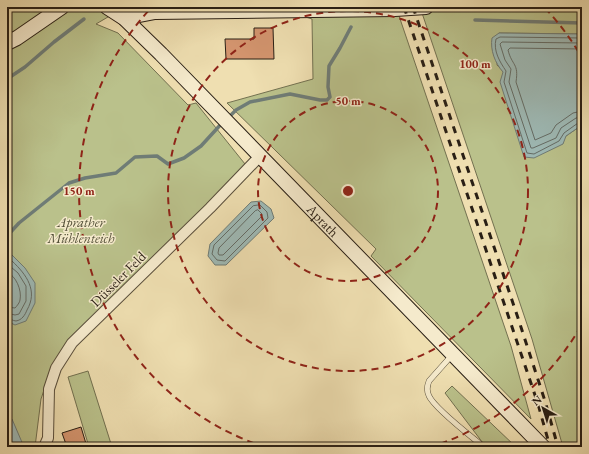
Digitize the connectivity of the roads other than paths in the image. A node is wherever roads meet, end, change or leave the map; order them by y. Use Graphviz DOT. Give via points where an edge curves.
graph roads {
  1 [pos="62,7"];
  2 [pos="107,7"];
  3 [pos="426,7"];
  4 [pos="124,18"];
  5 [pos="7,44"];
  6 [pos="260,156"];
  7 [pos="453,354"];
  8 [pos="539,443"];
  9 [pos="44,447"];
  10 [pos="484,447"];
  1 -- 5 [label="main road"];
  2 -- 4 [label="main road, Aprath"];
  3 -- 4 [label="main road" via="155,12"];
  4 -- 6 [label="main road, Aprath"];
  6 -- 7 [label="main road, Aprath"];
  6 -- 9 [label="street, Düsseler Feld" via="72,343 56,368 49,389 48,438"];
  7 -- 8 [label="main road, Aprath"];
  7 -- 10 [label="lane" via="429,381 428,395 437,407"];
}
